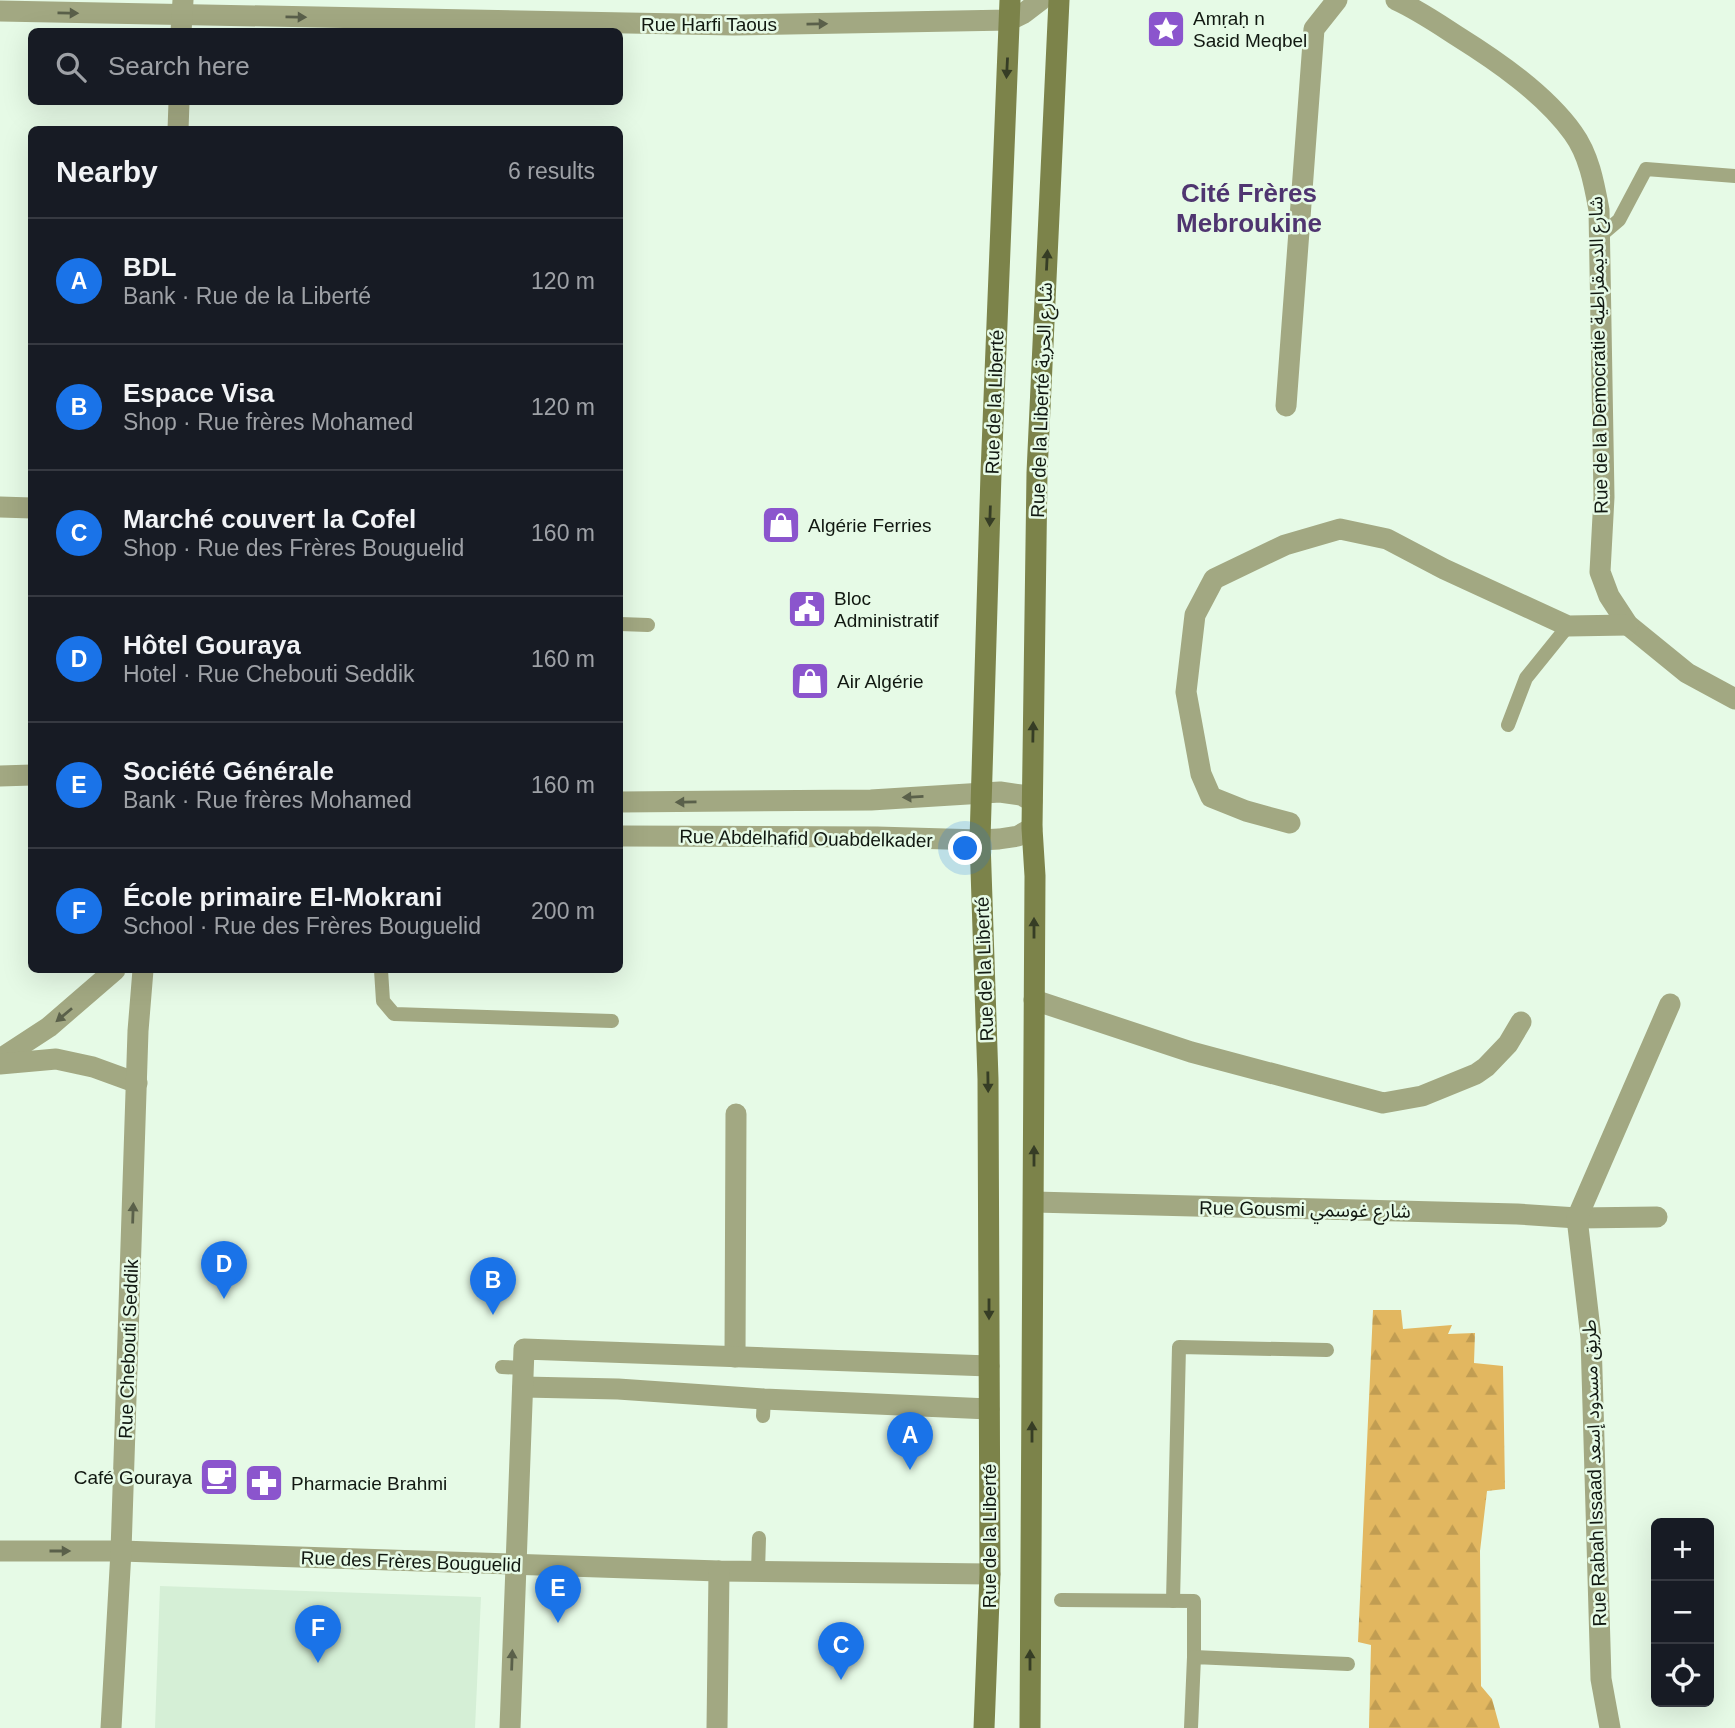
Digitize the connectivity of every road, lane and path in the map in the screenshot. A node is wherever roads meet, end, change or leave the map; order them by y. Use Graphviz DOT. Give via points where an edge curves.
graph roads {
  1 [pos="1059,0"];
  2 [pos="1336,0"];
  3 [pos="1396,0"];
  4 [pos="1035,2"];
  5 [pos="1010,10"];
  6 [pos="0,11"];
  7 [pos="182,16"];
  8 [pos="1058,30"];
  9 [pos="179,105"];
  10 [pos="178,126"];
  11 [pos="1735,176"];
  12 [pos="1599,237"];
  13 [pos="1286,406"];
  14 [pos="0,507"];
  15 [pos="28,508"];
  16 [pos="623,624"];
  17 [pos="648,625"];
  18 [pos="1628,625"];
  19 [pos="1568,626"];
  20 [pos="1735,699"];
  21 [pos="1508,725"];
  22 [pos="28,775"];
  23 [pos="0,776"];
  24 [pos="981,793"];
  25 [pos="1032,801"];
  26 [pos="623,802"];
  27 [pos="1290,823"];
  28 [pos="1032,828"];
  29 [pos="623,836"];
  30 [pos="980,840"];
  31 [pos="112,973"];
  32 [pos="143,973"];
  33 [pos="381,973"];
  34 [pos="1034,1000"];
  35 [pos="1670,1004"];
  36 [pos="612,1021"];
  37 [pos="1521,1022"];
  38 [pos="0,1059"];
  39 [pos="0,1064"];
  40 [pos="137,1083"];
  41 [pos="736,1114"];
  42 [pos="1034,1202"];
  43 [pos="1577,1217"];
  44 [pos="1657,1217"];
  45 [pos="1327,1350"];
  46 [pos="734,1357"];
  47 [pos="989,1366"];
  48 [pos="518,1368"];
  49 [pos="989,1409"];
  50 [pos="759,1538"];
  51 [pos="0,1551"];
  52 [pos="121,1551"];
  53 [pos="516,1565"];
  54 [pos="719,1571"];
  55 [pos="758,1571"];
  56 [pos="990,1574"];
  57 [pos="1061,1600"];
  58 [pos="1173,1601"];
  59 [pos="1194,1657"];
  60 [pos="1348,1664"];
  61 [pos="111,1728"];
  62 [pos="510,1728"];
  63 [pos="717,1728"];
  64 [pos="984,1728"];
  65 [pos="1030,1728"];
  66 [pos="1191,1728"];
  67 [pos="1610,1728"];
  1 -- 8 [label="main road, Rue de la Liberté شارع الحرية"];
  2 -- 13 [label="street" via="1314,29"];
  3 -- 12 [label="street, Rue de la Democratie شارع الديمقراطية" via="1494,60 1555,111 1574,134 1592,172"];
  4 -- 5 [label="street, Rue Harfi Taous"];
  4 -- 8 [label="street, Rue Harfi Taous"];
  7 -- 5 [label="street, Rue Harfi Taous, one-way" via="734,25"];
  5 -- 24 [label="main road, Rue de la Liberté, one-way"];
  6 -- 7 [label="street, Rue Harfi Taous, one-way"];
  25 -- 8 [label="main road, Rue de la Liberté شارع الحرية, one-way" via="1037,473"];
  9 -- 10 [label="street"];
  11 -- 12 [label="lane" via="1646,169 1619,220"];
  12 -- 18 [label="street, Rue de la Democratie شارع الديمقراطية" via="1604,498 1600,572"];
  14 -- 15 [label="street"];
  16 -- 17 [label="lane"];
  18 -- 19 [label="street"];
  18 -- 20 [label="street, Rue de la Democratie شارع الديمقراطية" via="1687,673"];
  19 -- 21 [label="lane" via="1526,678"];
  19 -- 27 [label="street" via="1387,539 1340,529 1285,545 1214,579 1195,615 1186,692 1200,774 1210,797"];
  22 -- 23 [label="street"];
  24 -- 25 [label="street, Rue Abdelhafid Ouabdelkader" via="1021,795"];
  24 -- 26 [label="street, Rue Abdelhafid Ouabdelkader, one-way" via="871,800"];
  24 -- 30 [label="main road, Rue de la Liberté"];
  25 -- 28 [label="main road"];
  28 -- 30 [label="street, Rue Abdelhafid Ouabdelkader" via="1018,836"];
  34 -- 28 [label="main road, one-way"];
  29 -- 30 [label="street, Rue Abdelhafid Ouabdelkader"];
  30 -- 47 [label="main road, Rue de la Liberté, one-way" via="988,1079"];
  31 -- 38 [label="street, one-way" via="49,1027"];
  32 -- 40 [label="street, Rue Chebouti Seddik"];
  33 -- 36 [label="lane" via="383,1001 394,1014"];
  34 -- 37 [label="street" via="1191,1052 1384,1103 1422,1096 1476,1074 1508,1044"];
  42 -- 34 [label="main road, one-way"];
  35 -- 43 [label="street"];
  39 -- 40 [label="street" via="56,1059"];
  52 -- 40 [label="street, Rue Chebouti Seddik, one-way"];
  41 -- 46 [label="street"];
  42 -- 43 [label="street, Rue Gousmi شارع غوسمي"];
  65 -- 42 [label="main road, one-way"];
  43 -- 44 [label="street, Rue Gousmi شارع غوسمي"];
  43 -- 67 [label="street, Rue Rabah Issaad طريق مسدود إسعد" via="1591,1338 1601,1679"];
  45 -- 58 [label="lane" via="1179,1347"];
  46 -- 47 [label="street"];
  46 -- 48 [label="street"];
  47 -- 49 [label="main road, Rue de la Liberté"];
  48 -- 49 [label="street" via="618,1389 763,1408"];
  48 -- 53 [label="street"];
  49 -- 56 [label="main road, Rue de la Liberté"];
  50 -- 55 [label="lane"];
  51 -- 52 [label="street, Rue des Frères Bouguelid, one-way"];
  52 -- 53 [label="street, Rue des Frères Bouguelid"];
  52 -- 61 [label="street, Rue Chebouti Seddik"];
  53 -- 54 [label="street, Rue des Frères Bouguelid"];
  62 -- 53 [label="street, one-way"];
  54 -- 55 [label="street, Rue des Frères Bouguelid"];
  54 -- 63 [label="street"];
  55 -- 56 [label="street, Rue des Frères Bouguelid"];
  56 -- 64 [label="main road, Rue de la Liberté"];
  57 -- 58 [label="lane"];
  58 -- 59 [label="lane" via="1194,1601"];
  59 -- 60 [label="lane"];
  59 -- 66 [label="lane"];
}
